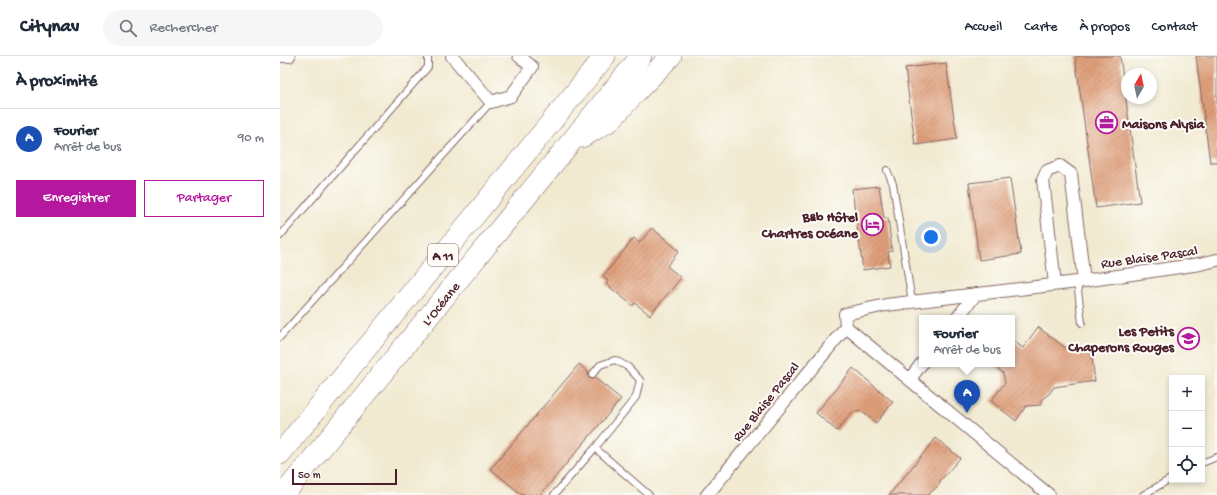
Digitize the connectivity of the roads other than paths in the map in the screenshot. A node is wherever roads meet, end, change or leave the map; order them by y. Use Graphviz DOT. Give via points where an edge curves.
graph roads {
  1 [pos="280,56"];
  2 [pos="289,56"];
  3 [pos="428,56"];
  4 [pos="452,56"];
  5 [pos="519,56"];
  6 [pos="605,56"];
  7 [pos="642,56"];
  8 [pos="671,56"];
  9 [pos="491,102"];
  10 [pos="570,144"];
  11 [pos="887,170"];
  12 [pos="280,236"];
  13 [pos="1217,260"];
  14 [pos="1081,281"];
  15 [pos="1055,284"];
  16 [pos="976,294"];
  17 [pos="912,302"];
  18 [pos="959,315"];
  19 [pos="1082,323"];
  20 [pos="846,327"];
  21 [pos="280,337"];
  22 [pos="919,367"];
  23 [pos="592,375"];
  24 [pos="910,380"];
  25 [pos="595,448"];
  26 [pos="280,454"];
  27 [pos="1217,457"];
  28 [pos="1205,462"];
  29 [pos="1169,480"];
  30 [pos="283,495"];
  31 [pos="554,495"];
  32 [pos="649,495"];
  33 [pos="707,495"];
  34 [pos="1049,495"];
  35 [pos="1143,495"];
  1 -- 2 [label="street"];
  3 -- 12 [label="lane" via="428,67"];
  4 -- 9 [label="street"];
  5 -- 9 [label="street" via="532,67 511,96"];
  6 -- 26 [label="highway, L’Océane / A 11"];
  7 -- 10 [label="highway, L’Océane / A 11"];
  8 -- 10 [label="highway" via="610,120"];
  9 -- 21 [label="lane"];
  10 -- 30 [label="highway, L’Océane / A 11"];
  11 -- 17 [label="lane" via="893,184"];
  13 -- 14 [label="street, Rue Blaise Pascal"];
  14 -- 15 [label="street, Rue Blaise Pascal"];
  14 -- 15 [label="street, Rue Blaise Pascal" via="1071,174 1060,166 1047,171 1043,180"];
  14 -- 19 [label="lane"];
  15 -- 16 [label="street, Rue Blaise Pascal"];
  16 -- 17 [label="street, Rue Blaise Pascal"];
  16 -- 18 [label="street"];
  17 -- 20 [label="street, Rue Blaise Pascal" via="845,314"];
  20 -- 24 [label="street"];
  20 -- 33 [label="street, Rue Blaise Pascal"];
  22 -- 24 [label="street"];
  23 -- 25 [label="lane" via="600,365 615,360 628,367 640,380 636,397"];
  24 -- 34 [label="street"];
  25 -- 31 [label="lane"];
  25 -- 32 [label="lane"];
  27 -- 28 [label="lane"];
  29 -- 35 [label="lane"];
}
